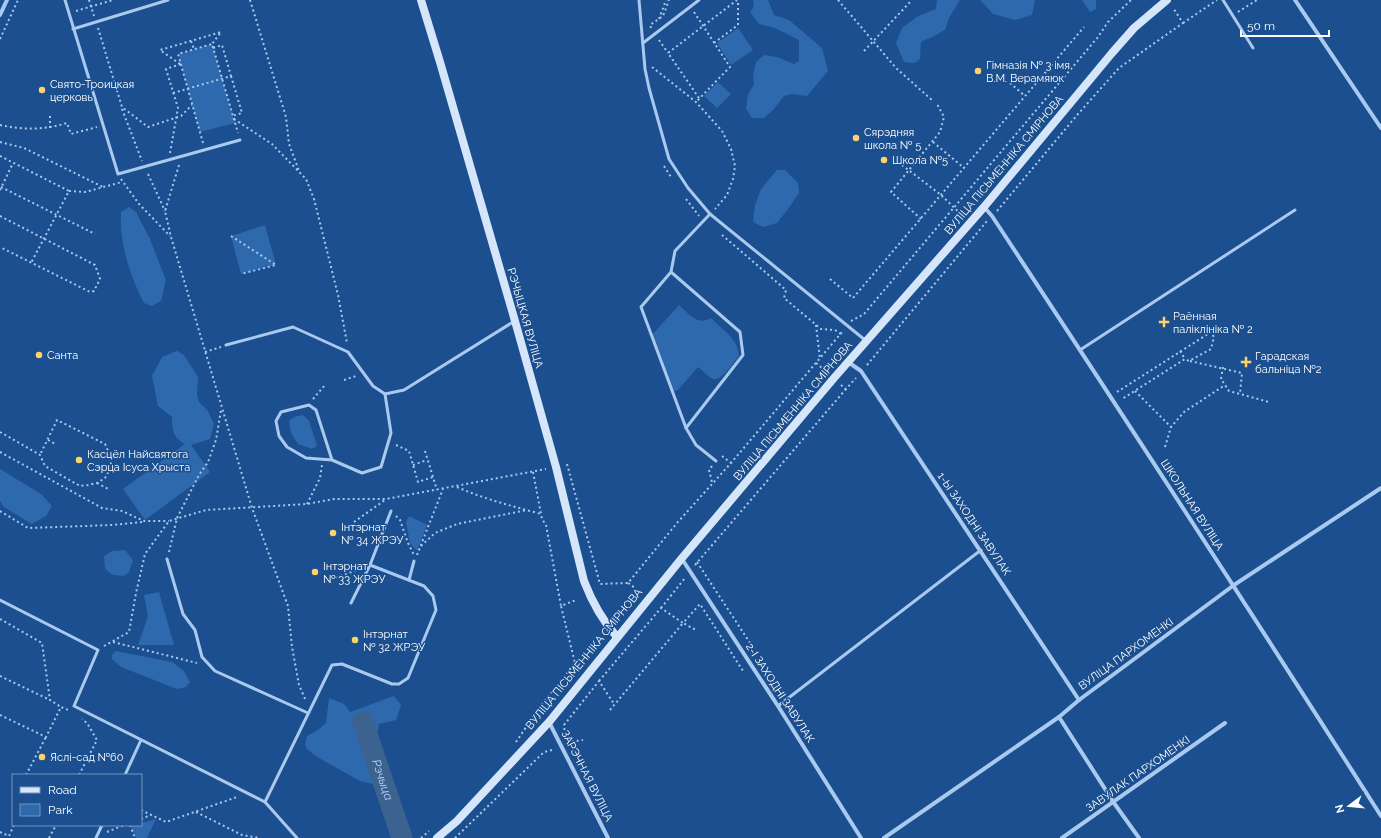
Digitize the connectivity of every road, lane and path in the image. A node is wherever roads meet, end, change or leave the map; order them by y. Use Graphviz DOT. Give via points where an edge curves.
graph roads {
  1 [pos="7,0"];
  2 [pos="18,0"];
  3 [pos="65,0"];
  4 [pos="89,0"];
  5 [pos="113,0"];
  6 [pos="168,0"];
  7 [pos="250,0"];
  8 [pos="421,0"];
  9 [pos="639,0"];
  10 [pos="666,0"];
  11 [pos="699,0"];
  12 [pos="737,0"];
  13 [pos="838,0"];
  14 [pos="912,0"];
  15 [pos="1131,0"];
  16 [pos="1217,0"];
  17 [pos="1223,0"];
  18 [pos="1257,0"];
  19 [pos="1295,0"];
  20 [pos="154,2"];
  21 [pos="1169,3"];
  22 [pos="91,6"];
  23 [pos="691,6"];
  24 [pos="69,13"];
  25 [pos="0,15"];
  26 [pos="1232,16"];
  27 [pos="658,20"];
  28 [pos="96,22"];
  29 [pos="1183,23"];
  30 [pos="703,26"];
  31 [pos="1084,27"];
  32 [pos="73,29"];
  33 [pos="0,39"];
  34 [pos="191,41"];
  35 [pos="872,42"];
  36 [pos="643,43"];
  37 [pos="714,43"];
  38 [pos="212,44"];
  39 [pos="213,48"];
  40 [pos="1253,48"];
  41 [pos="194,50"];
  42 [pos="864,51"];
  43 [pos="181,64"];
  44 [pos="652,67"];
  45 [pos="231,76"];
  46 [pos="222,79"];
  47 [pos="1010,83"];
  48 [pos="188,89"];
  49 [pos="173,93"];
  50 [pos="1025,96"];
  51 [pos="700,98"];
  52 [pos="933,101"];
  53 [pos="696,102"];
  54 [pos="937,104"];
  55 [pos="192,105"];
  56 [pos="50,116"];
  57 [pos="232,116"];
  58 [pos="176,119"];
  59 [pos="234,119"];
  60 [pos="0,125"];
  61 [pos="103,126"];
  62 [pos="50,128"];
  63 [pos="1381,128"];
  64 [pos="240,140"];
  65 [pos="0,142"];
  66 [pos="933,142"];
  67 [pos="205,150"];
  68 [pos="0,156"];
  69 [pos="181,156"];
  70 [pos="169,160"];
  71 [pos="13,163"];
  72 [pos="902,165"];
  73 [pos="964,168"];
  74 [pos="909,170"];
  75 [pos="300,172"];
  76 [pos="118,174"];
  77 [pos="122,182"];
  78 [pos="2,187"];
  79 [pos="103,187"];
  80 [pos="0,190"];
  81 [pos="69,191"];
  82 [pos="941,195"];
  83 [pos="954,207"];
  84 [pos="984,207"];
  85 [pos="997,210"];
  86 [pos="1295,210"];
  87 [pos="710,214"];
  88 [pos="56,215"];
  89 [pos="0,216"];
  90 [pos="992,216"];
  91 [pos="1001,216"];
  92 [pos="921,219"];
  93 [pos="971,223"];
  94 [pos="979,230"];
  95 [pos="719,232"];
  96 [pos="95,234"];
  97 [pos="231,236"];
  98 [pos="171,237"];
  99 [pos="44,239"];
  100 [pos="0,247"];
  101 [pos="31,263"];
  102 [pos="671,272"];
  103 [pos="241,274"];
  104 [pos="830,278"];
  105 [pos="515,321"];
  106 [pos="816,324"];
  107 [pos="848,326"];
  108 [pos="841,334"];
  109 [pos="867,341"];
  110 [pos="226,345"];
  111 [pos="1080,350"];
  112 [pos="1180,351"];
  113 [pos="205,352"];
  114 [pos="348,352"];
  115 [pos="820,359"];
  116 [pos="1185,359"];
  117 [pos="1189,361"];
  118 [pos="848,362"];
  119 [pos="816,363"];
  120 [pos="1223,368"];
  121 [pos="861,371"];
  122 [pos="364,374"];
  123 [pos="834,378"];
  124 [pos="344,380"];
  125 [pos="325,385"];
  126 [pos="1225,385"];
  127 [pos="846,389"];
  128 [pos="1135,392"];
  129 [pos="385,394"];
  130 [pos="1240,394"];
  131 [pos="1269,402"];
  132 [pos="309,405"];
  133 [pos="222,408"];
  134 [pos="1172,427"];
  135 [pos="686,428"];
  136 [pos="0,432"];
  137 [pos="48,440"];
  138 [pos="55,444"];
  139 [pos="396,445"];
  140 [pos="1165,446"];
  141 [pos="424,451"];
  142 [pos="0,452"];
  143 [pos="40,455"];
  144 [pos="322,458"];
  145 [pos="332,460"];
  146 [pos="428,460"];
  147 [pos="716,461"];
  148 [pos="567,464"];
  149 [pos="413,465"];
  150 [pos="548,468"];
  151 [pos="532,472"];
  152 [pos="433,477"];
  153 [pos="97,482"];
  154 [pos="457,486"];
  155 [pos="1381,488"];
  156 [pos="443,489"];
  157 [pos="110,490"];
  158 [pos="437,490"];
  159 [pos="386,499"];
  160 [pos="307,504"];
  161 [pos="252,508"];
  162 [pos="527,510"];
  163 [pos="0,511"];
  164 [pos="392,511"];
  165 [pos="541,514"];
  166 [pos="177,518"];
  167 [pos="169,521"];
  168 [pos="144,522"];
  169 [pos="354,522"];
  170 [pos="421,546"];
  171 [pos="981,550"];
  172 [pos="682,558"];
  173 [pos="167,560"];
  174 [pos="414,561"];
  175 [pos="697,562"];
  176 [pos="370,565"];
  177 [pos="690,571"];
  178 [pos="409,580"];
  179 [pos="326,582"];
  180 [pos="628,583"];
  181 [pos="1234,585"];
  182 [pos="635,588"];
  183 [pos="0,600"];
  184 [pos="576,600"];
  185 [pos="350,603"];
  186 [pos="561,606"];
  187 [pos="661,608"];
  188 [pos="0,619"];
  189 [pos="683,623"];
  190 [pos="696,630"];
  191 [pos="617,637"];
  192 [pos="113,642"];
  193 [pos="752,646"];
  194 [pos="98,650"];
  195 [pos="215,671"];
  196 [pos="743,671"];
  197 [pos="0,676"];
  198 [pos="599,681"];
  199 [pos="50,700"];
  200 [pos="1079,700"];
  201 [pos="614,704"];
  202 [pos="74,706"];
  203 [pos="778,706"];
  204 [pos="61,707"];
  205 [pos="310,710"];
  206 [pos="610,710"];
  207 [pos="308,714"];
  208 [pos="0,715"];
  209 [pos="1059,717"];
  210 [pos="82,719"];
  211 [pos="549,722"];
  212 [pos="1225,723"];
  213 [pos="564,733"];
  214 [pos="46,737"];
  215 [pos="141,740"];
  216 [pos="559,740"];
  217 [pos="583,740"];
  218 [pos="514,744"];
  219 [pos="27,774"];
  220 [pos="80,774"];
  221 [pos="125,774"];
  222 [pos="247,793"];
  223 [pos="265,802"];
  224 [pos="1114,803"];
  225 [pos="142,810"];
  226 [pos="196,812"];
  227 [pos="151,815"];
  228 [pos="1381,816"];
  229 [pos="142,818"];
  230 [pos="14,826"];
  231 [pos="55,826"];
  232 [pos="102,826"];
  233 [pos="122,826"];
  234 [pos="130,826"];
  235 [pos="431,829"];
  236 [pos="0,832"];
  237 [pos="9,837"];
  238 [pos="97,837"];
  239 [pos="49,838"];
  240 [pos="135,838"];
  241 [pos="260,838"];
  242 [pos="297,838"];
  243 [pos="421,838"];
  244 [pos="437,838"];
  245 [pos="455,838"];
  246 [pos="608,838"];
  247 [pos="861,838"];
  248 [pos="884,838"];
  249 [pos="1062,838"];
  250 [pos="1139,838"];
  1 -- 25 [label="street"];
  2 -- 33 [label="path"];
  3 -- 24 [label="lane"];
  4 -- 22 [label="path"];
  5 -- 22 [label="path"];
  6 -- 20 [label="lane"];
  7 -- 75 [label="path" via="286,117 289,144"];
  8 -- 105 [label="main road, РЭЧЫЦКАЯ ВУЛІЦА"];
  9 -- 36 [label="lane"];
  10 -- 27 [label="path"];
  11 -- 23 [label="lane"];
  12 -- 30 [label="path"];
  12 -- 37 [label="path" via="738,25"];
  13 -- 35 [label="path"];
  14 -- 35 [label="path"];
  15 -- 83 [label="path" via="1108,22"];
  16 -- 29 [label="path"];
  17 -- 26 [label="lane"];
  18 -- 26 [label="path"];
  19 -- 63 [label="street"];
  20 -- 28 [label="lane"];
  21 -- 29 [label="path"];
  21 -- 84 [label="main road, ВУЛІЦА ПІСЬМЕННІКА СМІРНОВА" via="1134,28"];
  22 -- 24 [label="path"];
  22 -- 28 [label="path"];
  23 -- 30 [label="path"];
  23 -- 36 [label="lane"];
  24 -- 32 [label="lane"];
  26 -- 40 [label="lane"];
  28 -- 32 [label="lane"];
  28 -- 58 [label="path" via="122,107 148,127"];
  29 -- 85 [label="path" via="1120,68"];
  30 -- 37 [label="path"];
  30 -- 51 [label="path" via="668,54"];
  31 -- 50 [label="path"];
  32 -- 61 [label="lane"];
  34 -- 38 [label="path" via="221,32"];
  34 -- 41 [label="path"];
  34 -- 43 [label="path" via="160,50"];
  35 -- 42 [label="path"];
  35 -- 52 [label="path" via="896,68"];
  36 -- 87 [label="lane" via="649,88 669,159 688,188"];
  37 -- 51 [label="path" via="730,67"];
  38 -- 39 [label="path"];
  38 -- 41 [label="path"];
  39 -- 45 [label="path" via="222,45"];
  39 -- 46 [label="path"];
  41 -- 43 [label="path" via="178,54"];
  43 -- 48 [label="path"];
  43 -- 49 [label="path" via="166,69"];
  44 -- 53 [label="path"];
  45 -- 46 [label="path"];
  45 -- 57 [label="path" via="242,113"];
  46 -- 48 [label="path"];
  46 -- 57 [label="path"];
  47 -- 50 [label="path"];
  48 -- 49 [label="path"];
  48 -- 55 [label="path"];
  49 -- 58 [label="path" via="178,108"];
  50 -- 73 [label="path"];
  51 -- 53 [label="path"];
  53 -- 87 [label="path" via="722,130 731,149 735,166 734,179 727,195"];
  54 -- 66 [label="path" via="944,117 940,132"];
  55 -- 58 [label="path"];
  55 -- 67 [label="path"];
  56 -- 62 [label="path"];
  57 -- 59 [label="path"];
  58 -- 70 [label="path"];
  59 -- 64 [label="path"];
  59 -- 75 [label="path" via="272,144"];
  60 -- 62 [label="path"];
  61 -- 62 [label="path" via="71,134 67,123"];
  61 -- 76 [label="lane"];
  64 -- 67 [label="lane"];
  65 -- 79 [label="path" via="24,148"];
  66 -- 73 [label="path"];
  66 -- 74 [label="path"];
  67 -- 69 [label="lane"];
  68 -- 71 [label="path"];
  69 -- 70 [label="lane"];
  69 -- 98 [label="path" via="165,211"];
  70 -- 76 [label="lane"];
  71 -- 78 [label="path"];
  71 -- 81 [label="path"];
  72 -- 74 [label="path"];
  73 -- 82 [label="path"];
  74 -- 82 [label="path"];
  74 -- 92 [label="path" via="891,192"];
  75 -- 114 [label="path" via="306,179 314,199 338,296"];
  76 -- 77 [label="path"];
  77 -- 79 [label="path"];
  77 -- 98 [label="path"];
  78 -- 80 [label="path"];
  78 -- 88 [label="path"];
  79 -- 81 [label="path" via="85,192"];
  81 -- 88 [label="path"];
  82 -- 83 [label="path"];
  82 -- 92 [label="path"];
  83 -- 93 [label="path"];
  83 -- 107 [label="path" via="864,314"];
  84 -- 90 [label="street, ШКОЛЬНАЯ ВУЛІЦА"];
  84 -- 93 [label="main road, ВУЛІЦА ПІСЬМЕННІКА СМІРНОВА"];
  85 -- 90 [label="path"];
  85 -- 91 [label="path"];
  86 -- 111 [label="lane"];
  87 -- 102 [label="lane" via="675,251"];
  87 -- 107 [label="lane"];
  88 -- 96 [label="path"];
  88 -- 99 [label="path"];
  89 -- 99 [label="path"];
  90 -- 94 [label="path"];
  90 -- 111 [label="street, ШКОЛЬНАЯ ВУЛІЦА"];
  92 -- 104 [label="path" via="853,298"];
  93 -- 94 [label="path"];
  93 -- 109 [label="main road, ВУЛІЦА ПІСЬМЕННІКА СМІРНОВА"];
  94 -- 121 [label="path"];
  95 -- 106 [label="path" via="786,290 784,298"];
  97 -- 103 [label="path" via="276,265"];
  98 -- 113 [label="path"];
  99 -- 101 [label="path"];
  99 -- 101 [label="path" via="95,265 100,279 94,291 90,292"];
  100 -- 101 [label="path"];
  102 -- 135 [label="lane" via="641,307"];
  102 -- 135 [label="lane" via="740,332 743,355"];
  105 -- 129 [label="lane" via="404,390"];
  105 -- 191 [label="main road, РЭЧЫЦКАЯ ВУЛІЦА" via="556,467 584,581 597,610"];
  106 -- 108 [label="path" via="821,329 835,330"];
  106 -- 115 [label="path"];
  107 -- 108 [label="path"];
  107 -- 109 [label="lane"];
  108 -- 115 [label="path"];
  109 -- 118 [label="main road, ВУЛІЦА ПІСЬМЕННІКА СМІРНОВА"];
  110 -- 113 [label="path"];
  110 -- 114 [label="lane" via="293,327"];
  111 -- 181 [label="street, ШКОЛЬНАЯ ВУЛІЦА"];
  112 -- 116 [label="path"];
  112 -- 117 [label="path" via="1211,332 1214,337 1211,348"];
  112 -- 128 [label="path" via="1117,392 1122,400"];
  113 -- 133 [label="path"];
  114 -- 122 [label="lane"];
  115 -- 119 [label="path"];
  116 -- 117 [label="path"];
  116 -- 128 [label="path"];
  117 -- 120 [label="path"];
  118 -- 121 [label="street, 1-Ы ЗАХОДНІ ЗАВУЛАК"];
  118 -- 123 [label="main road, ВУЛІЦА ПІСЬМЕННІКА СМІРНОВА"];
  119 -- 123 [label="path"];
  119 -- 180 [label="path"];
  120 -- 126 [label="path" via="1221,378"];
  120 -- 130 [label="path" via="1242,373"];
  121 -- 127 [label="path"];
  121 -- 171 [label="street, 1-Ы ЗАХОДНІ ЗАВУЛАК"];
  122 -- 124 [label="path"];
  122 -- 129 [label="lane" via="373,386"];
  123 -- 127 [label="path"];
  123 -- 172 [label="main road, ВУЛІЦА ПІСЬМЕННІКА СМІРНОВА"];
  125 -- 132 [label="path"];
  126 -- 130 [label="path" via="1229,391"];
  126 -- 134 [label="path" via="1184,412"];
  127 -- 175 [label="path"];
  128 -- 134 [label="path"];
  129 -- 145 [label="lane" via="391,433 381,467 362,473"];
  130 -- 131 [label="path"];
  132 -- 144 [label="lane" via="281,412 276,421 279,436 287,448 306,458"];
  132 -- 145 [label="lane" via="316,410"];
  133 -- 161 [label="path"];
  133 -- 166 [label="path" via="216,440 208,462"];
  134 -- 140 [label="path"];
  135 -- 147 [label="lane" via="696,445"];
  136 -- 143 [label="path"];
  137 -- 138 [label="path"];
  137 -- 143 [label="path"];
  137 -- 153 [label="path" via="57,420 105,444 111,464 104,478"];
  139 -- 149 [label="path" via="408,451"];
  141 -- 146 [label="path"];
  142 -- 168 [label="path" via="102,508 122,511"];
  143 -- 153 [label="path" via="45,466 80,486"];
  144 -- 145 [label="lane"];
  144 -- 160 [label="path" via="320,478"];
  146 -- 149 [label="path"];
  146 -- 152 [label="path"];
  148 -- 180 [label="path" via="600,584"];
  149 -- 152 [label="path" via="418,482"];
  150 -- 151 [label="path"];
  151 -- 154 [label="path"];
  151 -- 165 [label="path"];
  152 -- 158 [label="path"];
  153 -- 157 [label="path"];
  154 -- 156 [label="path"];
  154 -- 162 [label="path" via="471,493"];
  155 -- 181 [label="street, ВУЛІЦА ПАРХОМЕНКІ"];
  156 -- 158 [label="path"];
  156 -- 170 [label="path"];
  158 -- 159 [label="path"];
  159 -- 160 [label="path" via="334,499"];
  159 -- 169 [label="path"];
  160 -- 161 [label="path"];
  161 -- 166 [label="path" via="206,510"];
  161 -- 205 [label="path" via="288,606 299,685"];
  162 -- 165 [label="path"];
  162 -- 170 [label="path" via="457,524 435,533"];
  163 -- 168 [label="path" via="28,528"];
  164 -- 170 [label="path" via="400,520 416,559"];
  164 -- 176 [label="lane"];
  165 -- 186 [label="path" via="546,525"];
  166 -- 167 [label="path"];
  166 -- 173 [label="path"];
  167 -- 168 [label="path"];
  167 -- 192 [label="path" via="145,554 129,632"];
  171 -- 200 [label="street, 1-Ы ЗАХОДНІ ЗАВУЛАК"];
  171 -- 203 [label="lane"];
  172 -- 177 [label="street, 2-І ЗАХОДНІ ЗАВУЛАК"];
  172 -- 191 [label="main road, ВУЛІЦА ПІСЬМЕННІКА СМІРНОВА"];
  173 -- 195 [label="lane" via="183,614 195,630 202,656"];
  174 -- 178 [label="lane"];
  175 -- 177 [label="path"];
  175 -- 193 [label="path"];
  176 -- 178 [label="lane"];
  176 -- 179 [label="path"];
  176 -- 185 [label="lane"];
  177 -- 187 [label="path"];
  177 -- 203 [label="street, 2-І ЗАХОДНІ ЗАВУЛАК"];
  178 -- 205 [label="lane" via="424,586 433,596 436,610 408,678 399,684 392,684 342,664 332,665"];
  180 -- 182 [label="path"];
  181 -- 200 [label="street, ВУЛІЦА ПАРХОМЕНКІ"];
  181 -- 228 [label="street, ШКОЛЬНАЯ ВУЛІЦА"];
  183 -- 194 [label="lane"];
  184 -- 186 [label="path"];
  186 -- 218 [label="path" via="575,663"];
  187 -- 189 [label="path"];
  187 -- 198 [label="path"];
  188 -- 199 [label="path" via="42,643"];
  189 -- 190 [label="path"];
  189 -- 196 [label="path" via="700,604"];
  189 -- 201 [label="path"];
  191 -- 211 [label="main road, ВУЛІЦА ПІСЬМЕННІКА СМІРНОВА"];
  192 -- 194 [label="path"];
  192 -- 195 [label="path" via="193,662"];
  194 -- 202 [label="lane"];
  195 -- 207 [label="lane"];
  197 -- 199 [label="path"];
  198 -- 201 [label="path"];
  198 -- 213 [label="path" via="564,725"];
  199 -- 204 [label="path"];
  200 -- 209 [label="street, ВУЛІЦА ПАРХОМЕНКІ"];
  201 -- 206 [label="path"];
  202 -- 204 [label="path" via="70,711"];
  202 -- 215 [label="lane"];
  203 -- 247 [label="street, 2-І ЗАХОДНІ ЗАВУЛАК"];
  204 -- 214 [label="path"];
  205 -- 207 [label="lane"];
  207 -- 223 [label="lane"];
  208 -- 214 [label="path"];
  209 -- 224 [label="street"];
  209 -- 248 [label="street, ВУЛІЦА ПАРХОМЕНКІ"];
  210 -- 220 [label="path" via="97,740"];
  211 -- 216 [label="street, ЗАРЭЧНАЯ ВУЛІЦА"];
  211 -- 244 [label="main road, ВУЛІЦА ПІСЬМЕННІКА СМІРНОВА" via="457,821"];
  212 -- 224 [label="street, ЗАВУЛАК ПАРХОМЕНКІ"];
  213 -- 216 [label="path"];
  213 -- 217 [label="path" via="569,742"];
  214 -- 219 [label="path"];
  215 -- 221 [label="lane"];
  215 -- 222 [label="lane"];
  216 -- 245 [label="path" via="552,750 544,752"];
  216 -- 246 [label="street, ЗАРЭЧНАЯ ВУЛІЦА"];
  222 -- 223 [label="lane"];
  222 -- 226 [label="path"];
  223 -- 242 [label="lane"];
  224 -- 249 [label="street, ЗАВУЛАК ПАРХОМЕНКІ"];
  224 -- 250 [label="street"];
  225 -- 227 [label="path"];
  226 -- 227 [label="path" via="166,822"];
  226 -- 241 [label="path" via="242,835"];
  227 -- 229 [label="path"];
  230 -- 237 [label="path"];
  231 -- 239 [label="path"];
  232 -- 238 [label="lane"];
  233 -- 238 [label="path"];
  234 -- 240 [label="path"];
  235 -- 243 [label="path"];
  236 -- 237 [label="path"];
}
